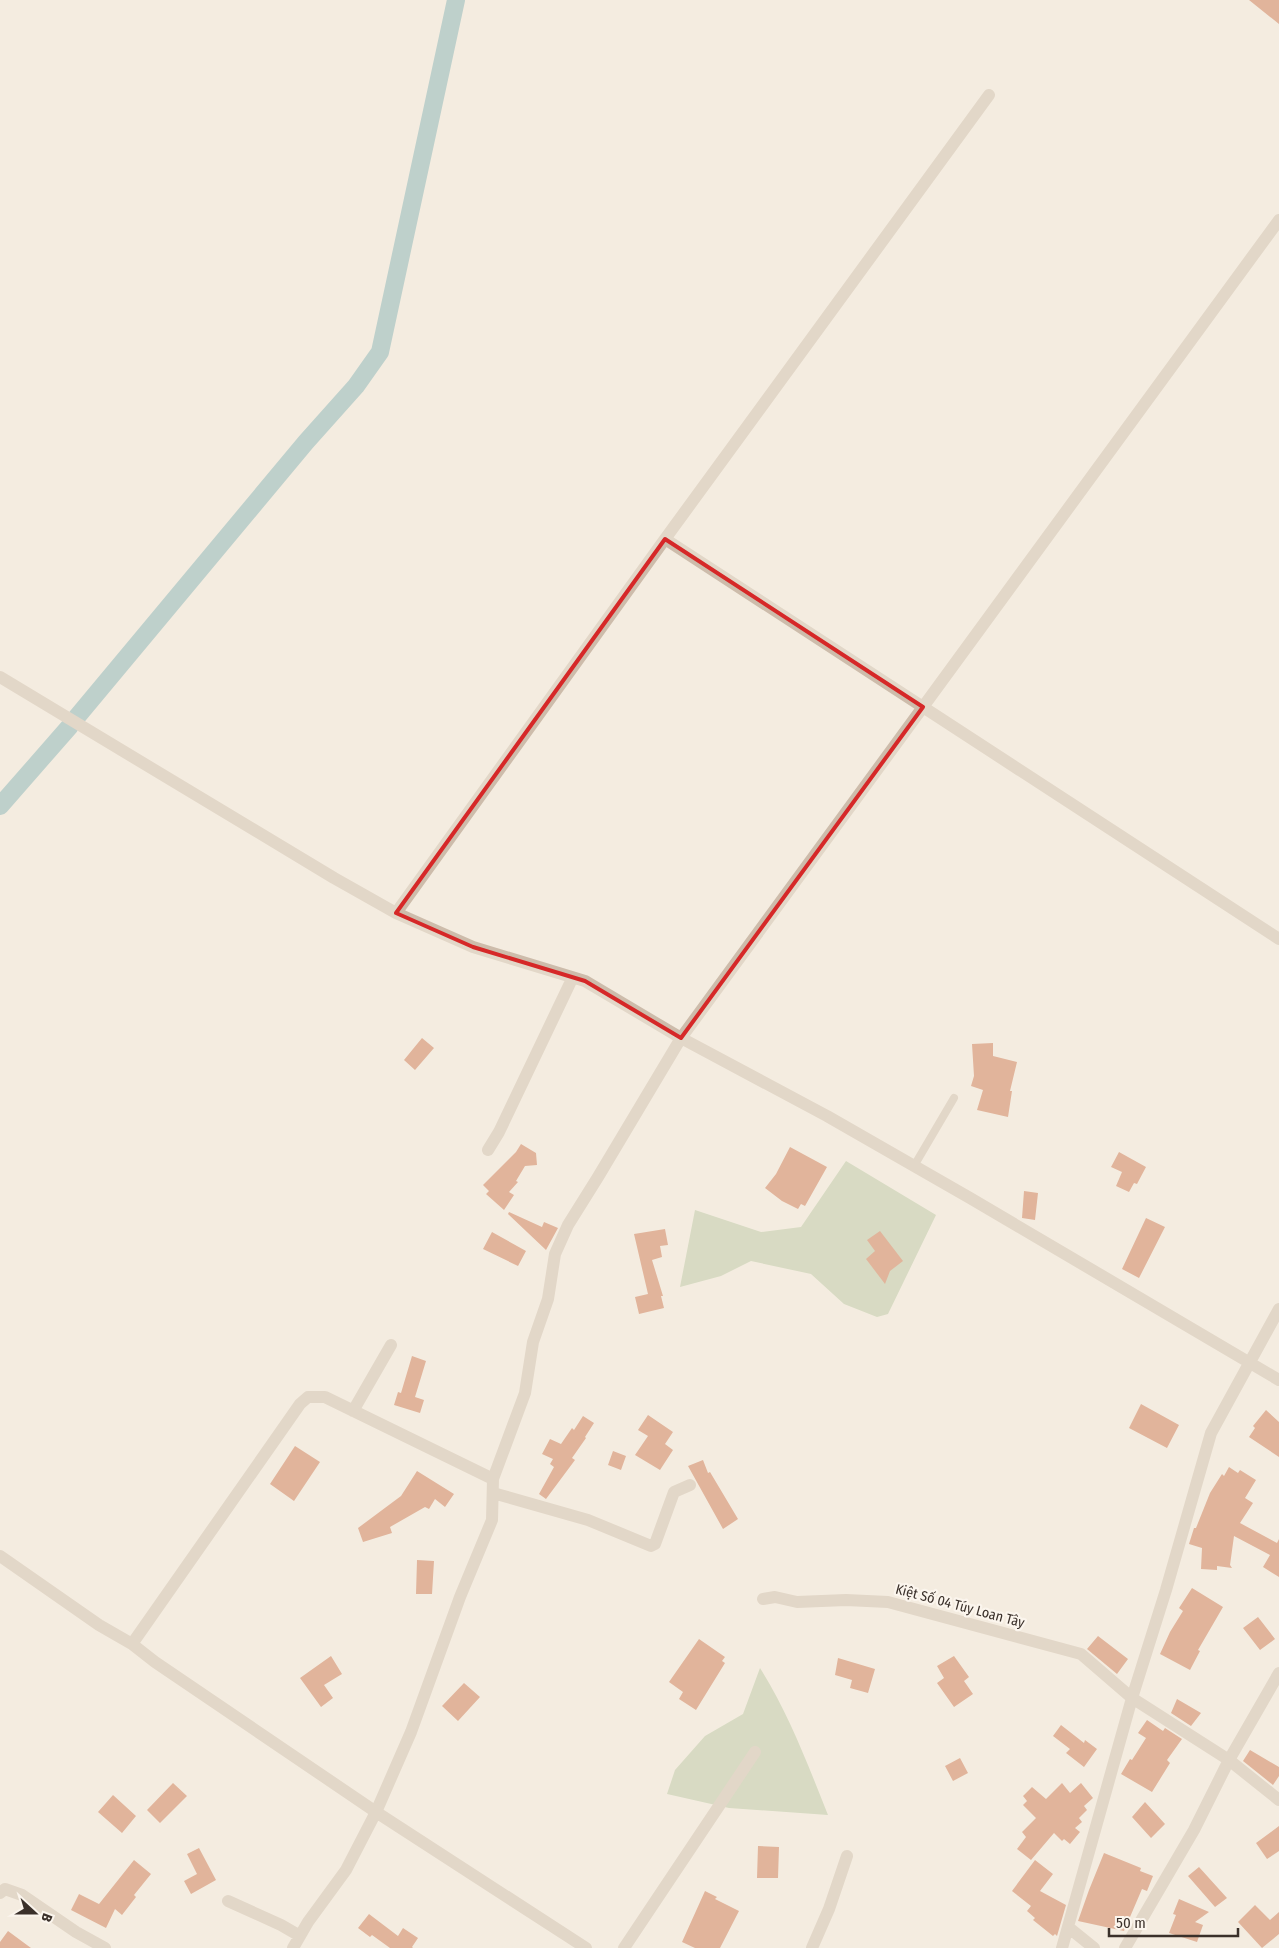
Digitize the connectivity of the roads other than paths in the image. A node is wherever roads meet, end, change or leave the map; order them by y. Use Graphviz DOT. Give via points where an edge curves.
graph roads {
  1 [pos="989,95"];
  2 [pos="1279,220"];
  3 [pos="665,539"];
  4 [pos="0,677"];
  5 [pos="923,707"];
  6 [pos="396,913"];
  7 [pos="1279,939"];
  8 [pos="572,978"];
  9 [pos="681,1038"];
  10 [pos="954,1098"];
  11 [pos="488,1150"];
  12 [pos="914,1166"];
  13 [pos="1279,1309"];
  14 [pos="391,1345"];
  15 [pos="1250,1361"];
  16 [pos="1279,1380"];
  17 [pos="353,1412"];
  18 [pos="493,1479"];
  19 [pos="690,1485"];
  20 [pos="493,1493"];
  21 [pos="0,1556"];
  22 [pos="763,1599"];
  23 [pos="132,1644"];
  24 [pos="1279,1673"];
  25 [pos="1132,1698"];
  26 [pos="755,1752"];
  27 [pos="1228,1760"];
  28 [pos="1279,1800"];
  29 [pos="376,1812"];
  30 [pos="847,1856"];
  31 [pos="0,1893"];
  32 [pos="228,1901"];
  33 [pos="1068,1927"];
  34 [pos="300,1936"];
  35 [pos="105,1948"];
  36 [pos="293,1948"];
  37 [pos="586,1948"];
  38 [pos="624,1948"];
  39 [pos="812,1948"];
  40 [pos="1062,1948"];
  41 [pos="1094,1948"];
  42 [pos="1125,1948"];
  1 -- 3 [label="street"];
  2 -- 5 [label="street"];
  3 -- 5 [label="street"];
  3 -- 6 [label="street"];
  4 -- 6 [label="street"];
  5 -- 7 [label="street"];
  5 -- 9 [label="street"];
  6 -- 8 [label="street" via="473,947"];
  8 -- 9 [label="street" via="585,981"];
  8 -- 11 [label="street"];
  9 -- 12 [label="street"];
  9 -- 18 [label="street" via="568,1225 555,1254 548,1299 533,1342 526,1393"];
  10 -- 12 [label="lane"];
  12 -- 15 [label="street"];
  13 -- 15 [label="street"];
  14 -- 17 [label="street"];
  15 -- 16 [label="street"];
  15 -- 25 [label="street" via="1212,1433"];
  17 -- 18 [label="street"];
  17 -- 23 [label="street" via="325,1397 308,1397 300,1404"];
  18 -- 20 [label="street"];
  19 -- 20 [label="street" via="674,1492 655,1544 651,1546 588,1520"];
  20 -- 29 [label="street" via="492,1520 411,1732"];
  21 -- 23 [label="street"];
  22 -- 25 [label="street, Kiệt Số 04 Túy Loan Tây" via="888,1602 1080,1654"];
  23 -- 29 [label="street"];
  24 -- 27 [label="street"];
  25 -- 27 [label="street, Kiệt Số 04 Túy Loan Tây"];
  25 -- 33 [label="street"];
  26 -- 38 [label="street"];
  27 -- 28 [label="street, Kiệt Số 04 Túy Loan Tây"];
  27 -- 42 [label="street" via="1194,1830"];
  29 -- 34 [label="street" via="346,1870"];
  29 -- 37 [label="street"];
  30 -- 39 [label="street"];
  31 -- 35 [label="street" via="5,1889 22,1895"];
  32 -- 34 [label="street"];
  33 -- 40 [label="street"];
  33 -- 41 [label="street"];
  34 -- 36 [label="street"];
}
